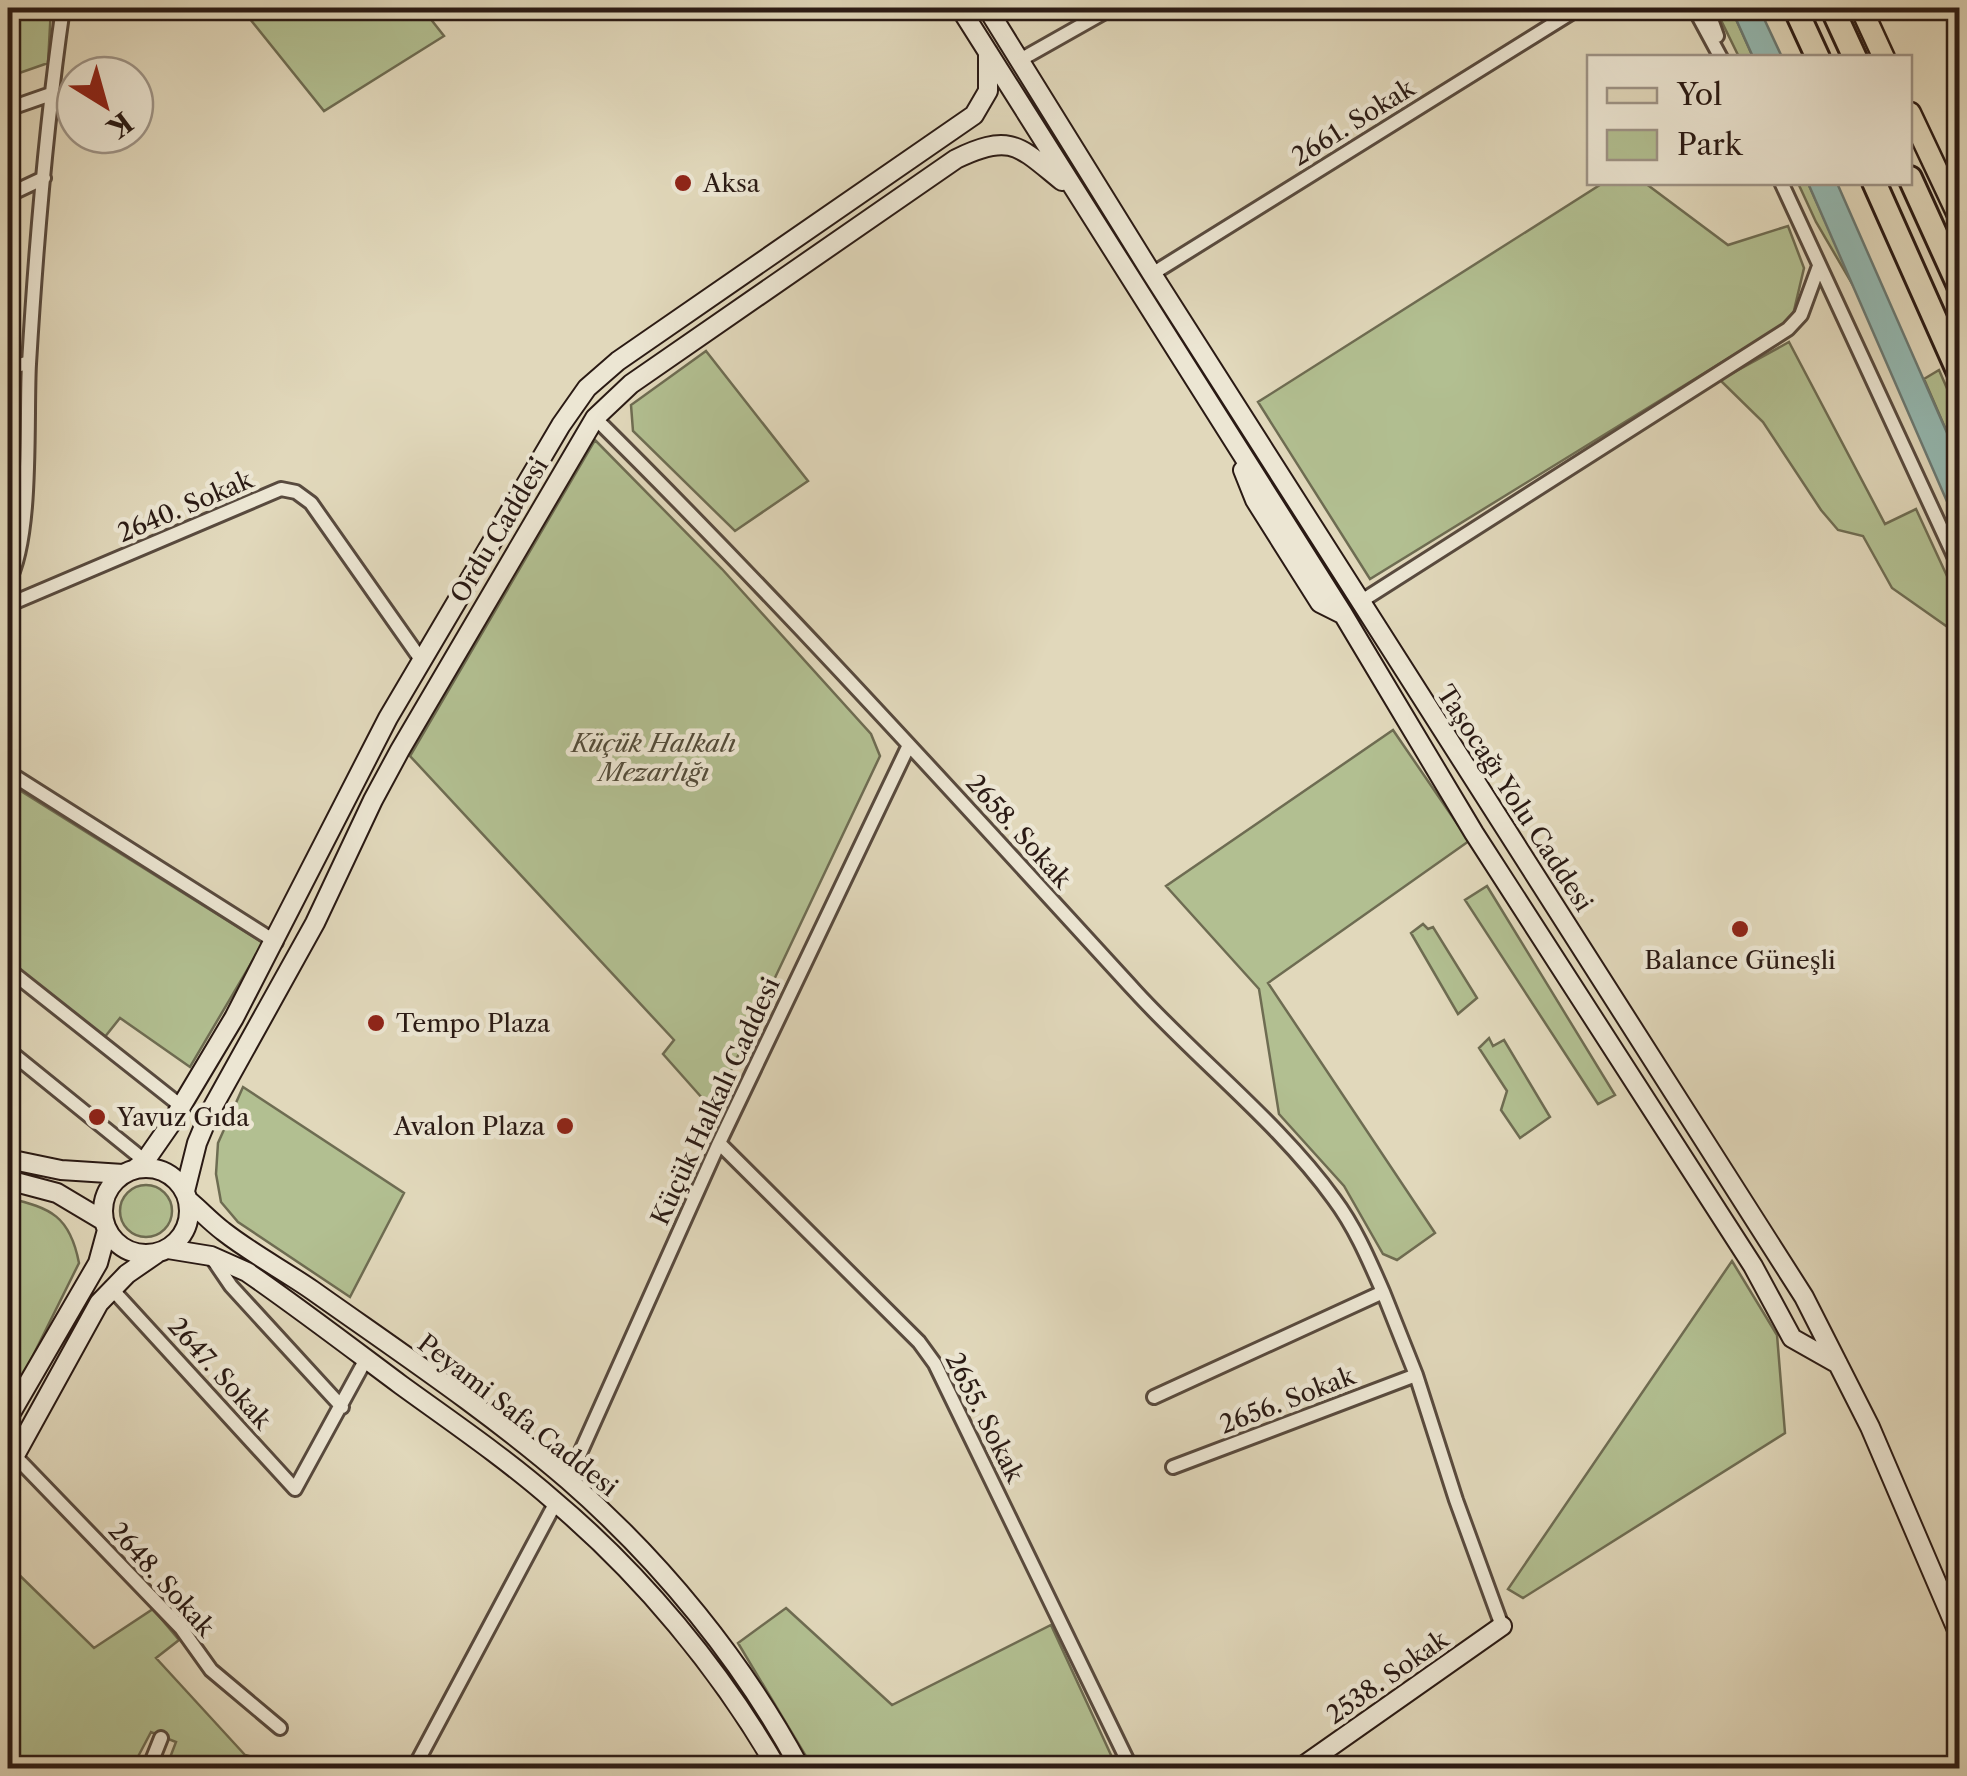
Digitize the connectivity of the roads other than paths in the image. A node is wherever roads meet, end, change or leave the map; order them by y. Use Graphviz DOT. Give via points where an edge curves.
graph roads {
  1 [pos="63,8"];
  2 [pos="960,8"];
  3 [pos="988,8"];
  4 [pos="1112,8"];
  5 [pos="1579,8"];
  6 [pos="1694,8"];
  7 [pos="1707,8"];
  8 [pos="1796,8"];
  9 [pos="1832,8"];
  10 [pos="1862,8"];
  11 [pos="988,52"];
  12 [pos="1720,55"];
  13 [pos="1721,55"];
  14 [pos="1817,55"];
  15 [pos="1854,55"];
  16 [pos="1883,55"];
  17 [pos="1020,60"];
  18 [pos="51,94"];
  19 [pos="8,109"];
  20 [pos="1912,117"];
  21 [pos="44,178"];
  22 [pos="1912,182"];
  23 [pos="1781,185"];
  24 [pos="1875,185"];
  25 [pos="1078,194"];
  26 [pos="8,196"];
  27 [pos="1960,219"];
  28 [pos="1819,266"];
  29 [pos="1152,274"];
  30 [pos="1960,288"];
  31 [pos="29,362"];
  32 [pos="8,369"];
  33 [pos="1960,375"];
  34 [pos="595,418"];
  35 [pos="23,523"];
  36 [pos="8,546"];
  37 [pos="1960,570"];
  38 [pos="8,582"];
  39 [pos="1360,602"];
  40 [pos="8,604"];
  41 [pos="1343,614"];
  42 [pos="422,661"];
  43 [pos="910,744"];
  44 [pos="8,772"];
  45 [pos="276,942"];
  46 [pos="8,970"];
  47 [pos="8,1050"];
  48 [pos="181,1106"];
  49 [pos="719,1143"];
  50 [pos="8,1158"];
  51 [pos="135,1168"];
  52 [pos="8,1180"];
  53 [pos="187,1196"];
  54 [pos="105,1226"];
  55 [pos="163,1251"];
  56 [pos="211,1256"];
  57 [pos="112,1288"];
  58 [pos="1383,1292"];
  59 [pos="366,1359"];
  60 [pos="1838,1364"];
  61 [pos="1416,1375"];
  62 [pos="1154,1397"];
  63 [pos="342,1408"];
  64 [pos="8,1418"];
  65 [pos="11,1462"];
  66 [pos="1174,1467"];
  67 [pos="568,1480"];
  68 [pos="556,1502"];
  69 [pos="1502,1626"];
  70 [pos="1960,1637"];
  71 [pos="280,1728"];
  72 [pos="161,1738"];
  73 [pos="1305,1767"];
  74 [pos="149,1768"];
  75 [pos="414,1768"];
  76 [pos="777,1768"];
  77 [pos="800,1768"];
  78 [pos="1131,1768"];
  1 -- 18 [label="street"];
  2 -- 11 [label="main road, Taşocağı Yolu Caddesi"];
  3 -- 17 [label="main road, Taşocağı Yolu Caddesi"];
  4 -- 17 [label="street"];
  5 -- 29 [label="street, 2661. Sokak"];
  6 -- 12 [label="street"];
  7 -- 13 [label="street"];
  8 -- 14 [label="highway"];
  9 -- 15 [label="highway"];
  10 -- 16 [label="main road"];
  11 -- 25 [label="main road, Taşocağı Yolu Caddesi"];
  11 -- 42 [label="main road, Ordu Caddesi" via="988,91 974,114 587,388"];
  17 -- 29 [label="main road, Taşocağı Yolu Caddesi"];
  18 -- 19 [label="street"];
  18 -- 21 [label="street"];
  20 -- 27 [label="main road"];
  21 -- 26 [label="street"];
  21 -- 31 [label="street"];
  22 -- 30 [label="highway"];
  23 -- 28 [label="street"];
  24 -- 33 [label="highway"];
  25 -- 34 [label="main road, Ordu Caddesi" via="1024,150 996,145 970,152 631,384"];
  25 -- 41 [label="main road, Taşocağı Yolu Caddesi"];
  28 -- 37 [label="street"];
  28 -- 39 [label="street" via="1801,316 1788,330"];
  29 -- 39 [label="main road, Taşocağı Yolu Caddesi"];
  31 -- 32 [label="street"];
  31 -- 35 [label="street"];
  34 -- 43 [label="street, 2658. Sokak"];
  34 -- 53 [label="main road, Ordu Caddesi" via="372,800 316,923 210,1112"];
  35 -- 36 [label="street"];
  35 -- 38 [label="street"];
  39 -- 41 [label="main road"];
  39 -- 60 [label="main road, Taşocağı Yolu Caddesi" via="1804,1297"];
  40 -- 42 [label="street, 2640. Sokak" via="282,489 310,503"];
  41 -- 60 [label="main road, Taşocağı Yolu Caddesi" via="1792,1338"];
  42 -- 45 [label="main road, Ordu Caddesi"];
  43 -- 49 [label="street, Küçük Halkalı Caddesi"];
  43 -- 58 [label="street, 2658. Sokak" via="1176,1036 1298,1154 1360,1240"];
  44 -- 45 [label="street"];
  45 -- 48 [label="main road, Ordu Caddesi"];
  46 -- 48 [label="street"];
  47 -- 51 [label="street"];
  48 -- 51 [label="main road, Ordu Caddesi"];
  49 -- 67 [label="street, Küçük Halkalı Caddesi"];
  49 -- 78 [label="street, 2655. Sokak" via="935,1364"];
  50 -- 51 [label="main road" via="61,1170"];
  51 -- 53 [label="main road" via="164,1172"];
  51 -- 54 [label="main road" via="106,1195"];
  52 -- 54 [label="main road" via="57,1193"];
  53 -- 55 [label="main road" via="186,1228"];
  53 -- 67 [label="main road, Peyami Safa Caddesi" via="226,1233"];
  54 -- 55 [label="main road" via="128,1251"];
  54 -- 64 [label="main road" via="98,1263"];
  55 -- 56 [label="main road, Peyami Safa Caddesi"];
  55 -- 57 [label="main road"];
  56 -- 59 [label="main road, Peyami Safa Caddesi" via="258,1280"];
  56 -- 63 [label="street"];
  57 -- 63 [label="street, 2647. Sokak" via="295,1489"];
  57 -- 65 [label="main road"];
  58 -- 61 [label="street, 2658. Sokak"];
  58 -- 62 [label="street"];
  59 -- 63 [label="street"];
  59 -- 68 [label="main road, Peyami Safa Caddesi"];
  60 -- 70 [label="main road, Taşocağı Yolu Caddesi"];
  61 -- 66 [label="street, 2656. Sokak"];
  61 -- 69 [label="street, 2658. Sokak"];
  65 -- 71 [label="street, 2648. Sokak" via="181,1628 211,1670"];
  67 -- 68 [label="main road"];
  67 -- 77 [label="main road, Peyami Safa Caddesi" via="687,1601 748,1681"];
  68 -- 75 [label="street"];
  68 -- 76 [label="main road, Peyami Safa Caddesi" via="675,1623"];
  69 -- 73 [label="main road, 2538. Sokak"];
  72 -- 74 [label="street"];
}
